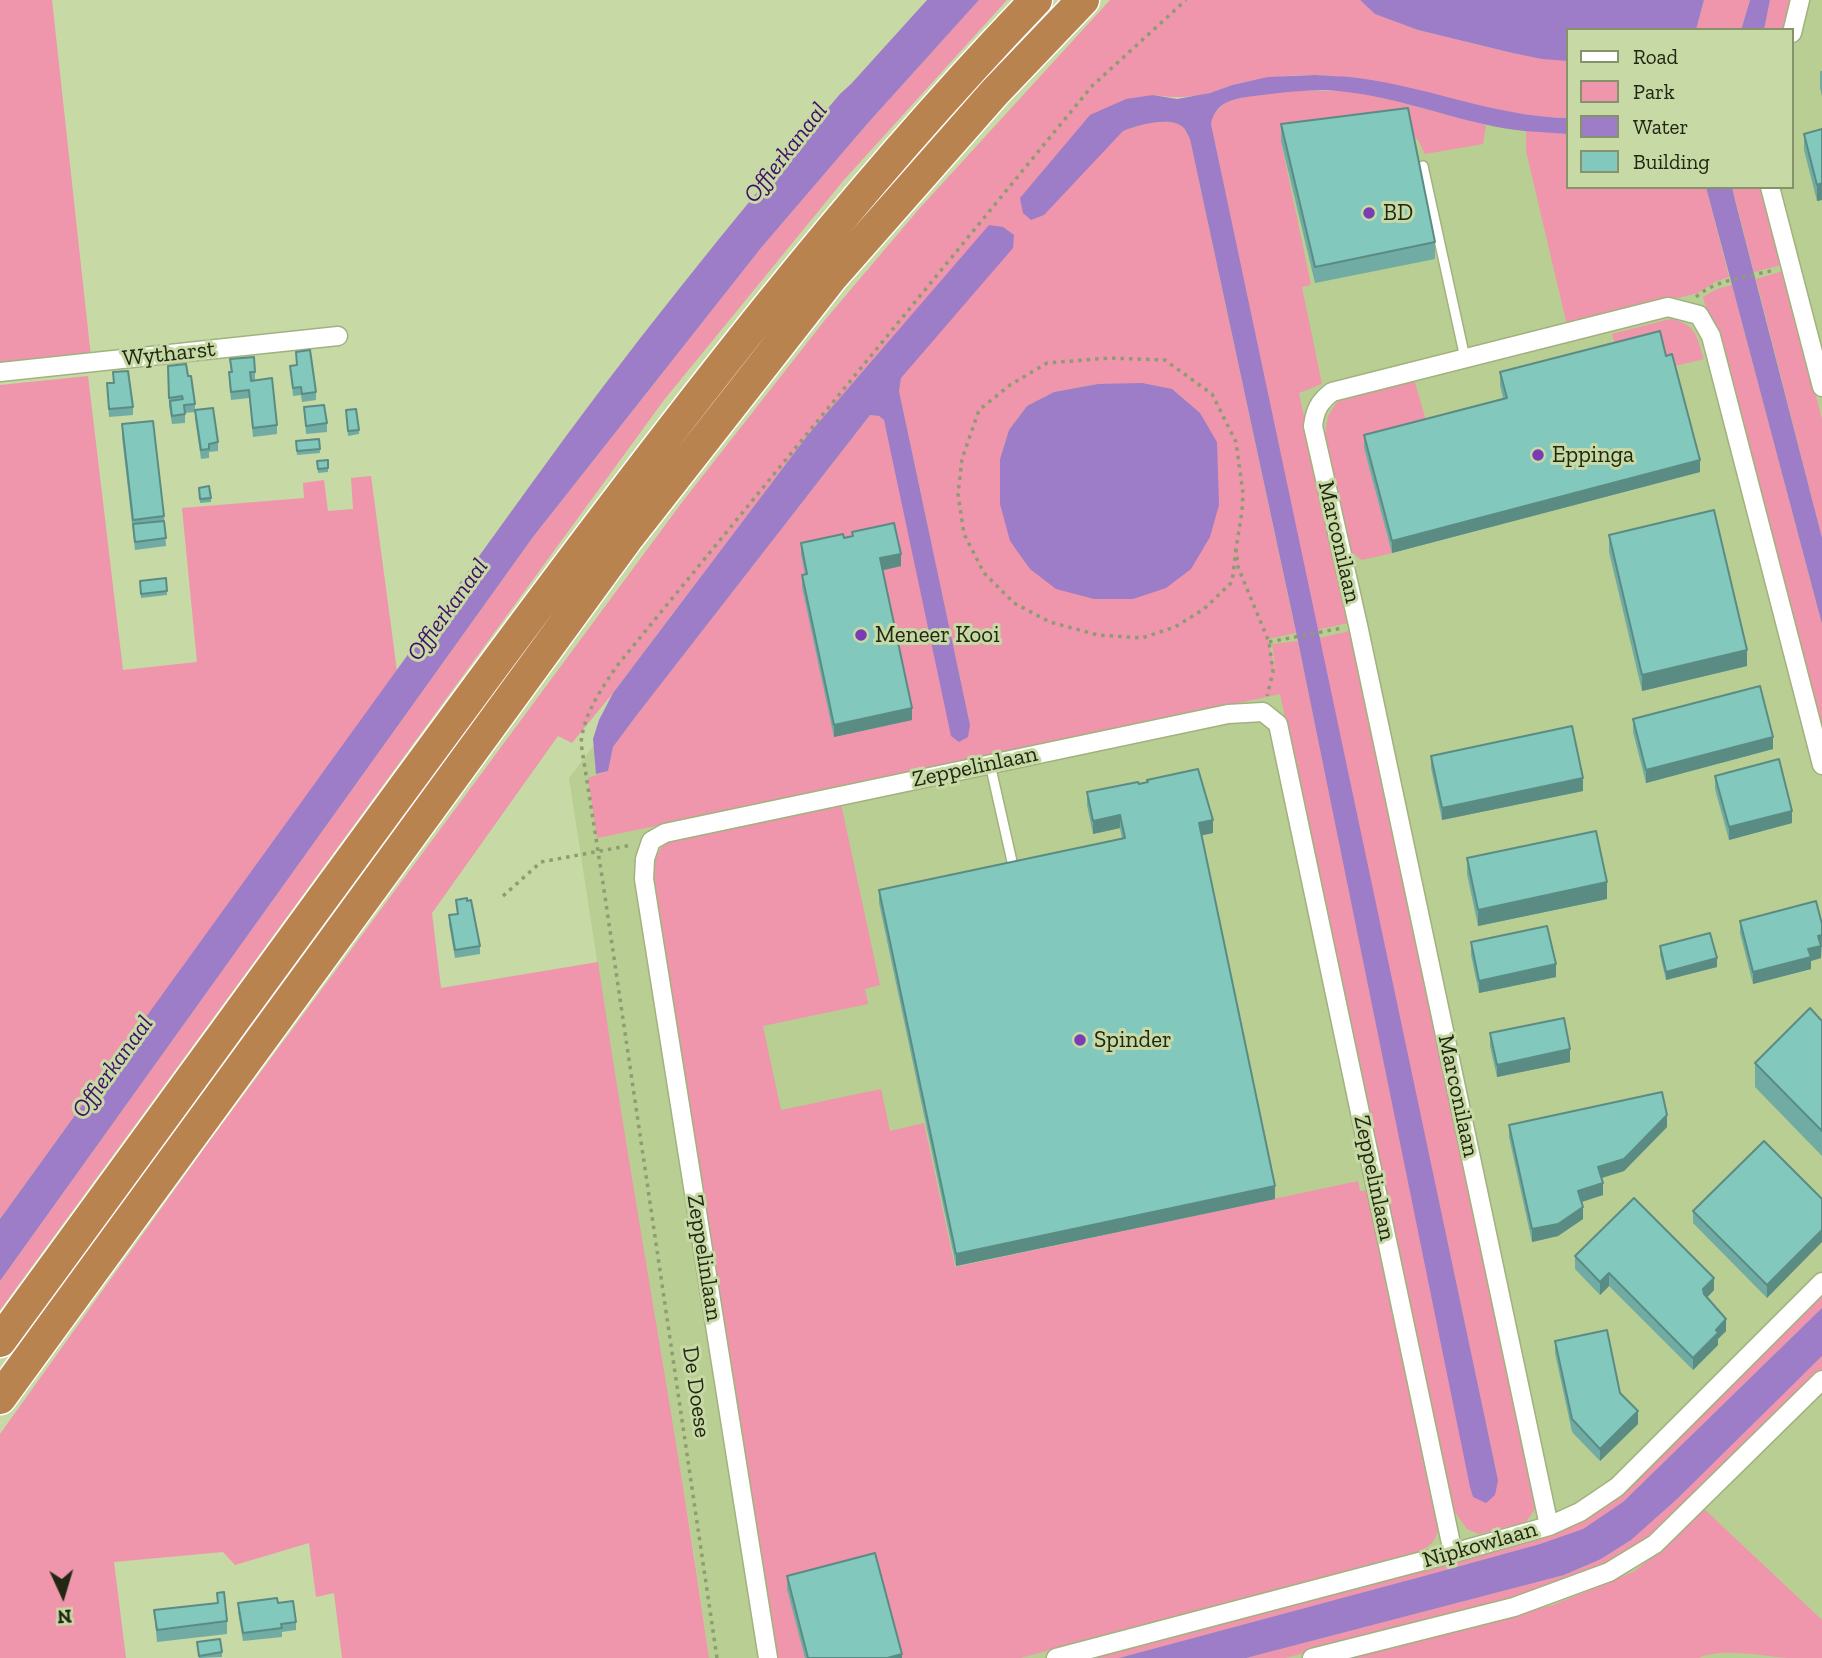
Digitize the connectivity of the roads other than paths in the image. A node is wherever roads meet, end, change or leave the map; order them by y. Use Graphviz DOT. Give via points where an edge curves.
graph roads {
  1 [pos="1036,0"];
  2 [pos="1083,0"];
  3 [pos="1800,0"];
  4 [pos="1793,28"];
  5 [pos="1423,166"];
  6 [pos="1771,189"];
  7 [pos="338,336"];
  8 [pos="1465,358"];
  9 [pos="0,372"];
  10 [pos="1822,387"];
  11 [pos="990,764"];
  12 [pos="1822,765"];
  13 [pos="1013,866"];
  14 [pos="1822,1282"];
  15 [pos="0,1341"];
  16 [pos="1822,1380"];
  17 [pos="0,1398"];
  18 [pos="1549,1526"];
  19 [pos="1453,1553"];
  20 [pos="768,1658"];
  21 [pos="1055,1658"];
  22 [pos="1312,1658"];
  1 -- 15 [label="highway" via="827,233 666,435"];
  2 -- 17 [label="highway" via="832,277 635,529"];
  3 -- 4 [label="street"];
  5 -- 8 [label="lane"];
  6 -- 10 [label="street"];
  7 -- 9 [label="street, Wytharst"];
  8 -- 12 [label="street, Marconilaan" via="1668,307 1699,315 1711,336"];
  8 -- 18 [label="street, Marconilaan" via="1332,392 1315,411 1313,426"];
  11 -- 13 [label="lane"];
  11 -- 19 [label="street, Zeppelinlaan" via="1228,714 1263,712 1278,724"];
  11 -- 20 [label="street, Zeppelinlaan" via="665,833 651,841 645,859 644,879"];
  14 -- 18 [label="street, Nipkowlaan" via="1617,1488"];
  16 -- 22 [label="street" via="1655,1544 1609,1572 1514,1607"];
  18 -- 19 [label="street, Nipkowlaan"];
  19 -- 21 [label="street, Nipkowlaan"];
}
